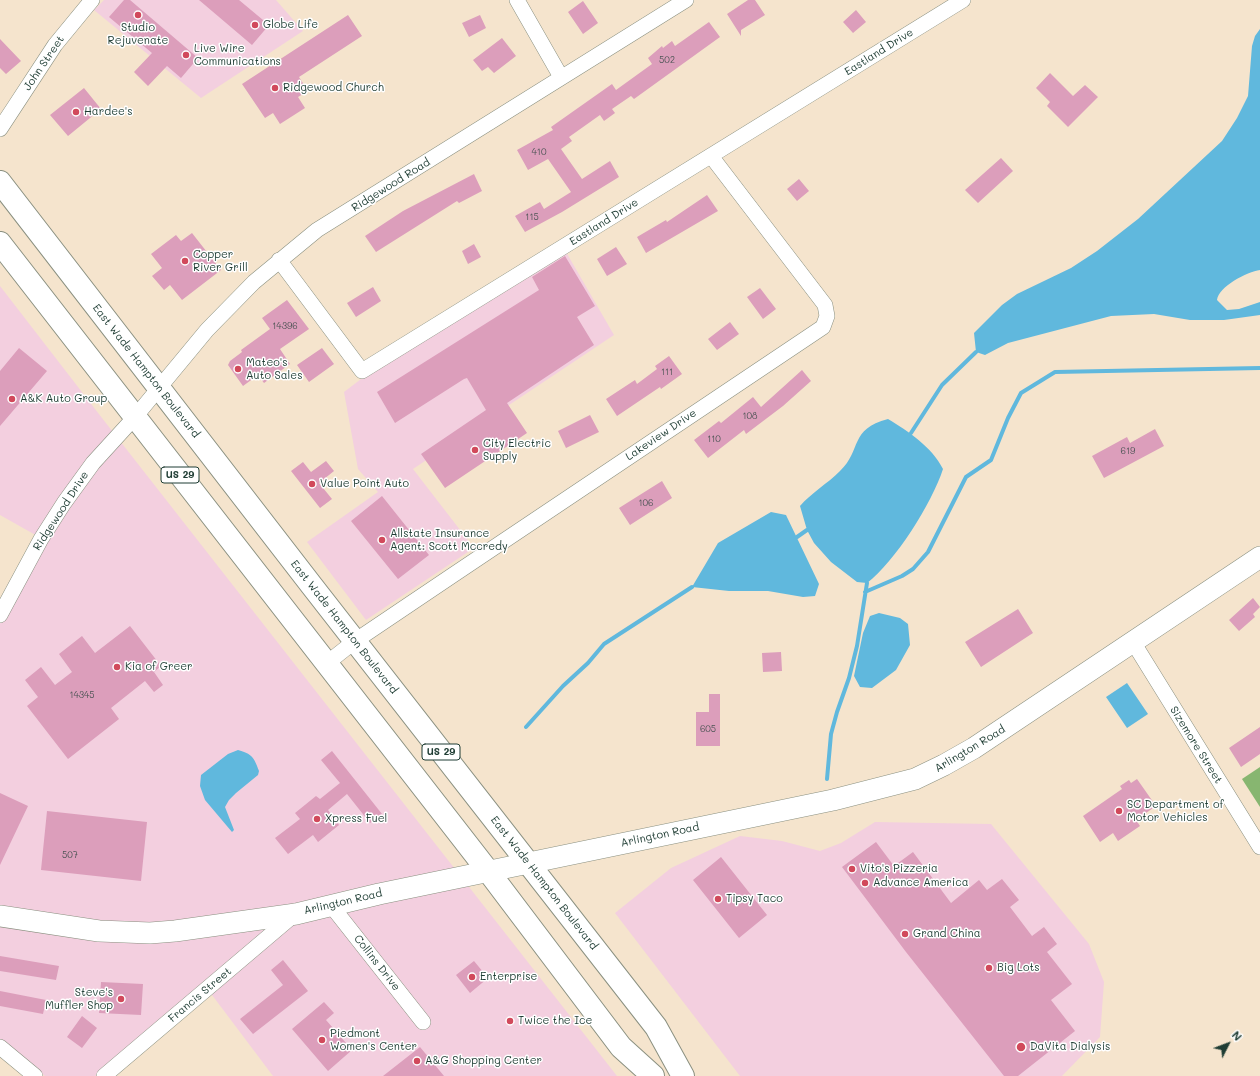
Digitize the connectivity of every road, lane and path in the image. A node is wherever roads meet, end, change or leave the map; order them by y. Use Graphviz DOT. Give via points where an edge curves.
graph roads {
  1 [pos="92,0"];
  2 [pos="517,0"];
  3 [pos="686,0"];
  4 [pos="963,0"];
  5 [pos="561,77"];
  6 [pos="0,129"];
  7 [pos="712,156"];
  8 [pos="0,182"];
  9 [pos="0,243"];
  10 [pos="279,260"];
  11 [pos="159,388"];
  12 [pos="136,417"];
  13 [pos="1260,557"];
  14 [pos="0,615"];
  15 [pos="355,641"];
  16 [pos="1133,642"];
  17 [pos="326,664"];
  18 [pos="1260,847"];
  19 [pos="528,863"];
  20 [pos="488,871"];
  21 [pos="330,904"];
  22 [pos="296,914"];
  23 [pos="0,916"];
  24 [pos="423,1022"];
  25 [pos="0,1047"];
  26 [pos="35,1076"];
  27 [pos="104,1076"];
  28 [pos="653,1076"];
  29 [pos="683,1076"];
  1 -- 6 [label="street, John Street" via="55,45"];
  2 -- 5 [label="street"];
  3 -- 5 [label="street, Ridgewood Road"];
  4 -- 7 [label="street, Eastland Drive"];
  5 -- 10 [label="street, Ridgewood Road" via="317,230"];
  7 -- 10 [label="street, Eastland Drive" via="362,371"];
  7 -- 15 [label="street, Lakeview Drive" via="825,305 828,316 823,327"];
  8 -- 11 [label="main road, East Wade Hampton Boulevard / US 29"];
  9 -- 12 [label="main road, US 29"];
  10 -- 11 [label="street, Ridgewood Road" via="230,306"];
  11 -- 12 [label="street, Ridgewood Road"];
  11 -- 15 [label="main road, East Wade Hampton Boulevard / US 29"];
  12 -- 14 [label="street, Ridgewood Drive" via="93,463 64,503 41,538"];
  12 -- 17 [label="main road, US 29"];
  13 -- 16 [label="main road, Arlington Road"];
  15 -- 17 [label="street, Lakeview Drive"];
  15 -- 19 [label="main road, East Wade Hampton Boulevard / US 29"];
  16 -- 18 [label="street, Sizemore Street"];
  16 -- 19 [label="main road, Arlington Road" via="974,748 940,768 915,778 829,801"];
  17 -- 20 [label="main road, US 29"];
  19 -- 20 [label="main road, Arlington Road"];
  19 -- 29 [label="main road, East Wade Hampton Boulevard / US 29" via="656,1027"];
  20 -- 21 [label="main road, Arlington Road"];
  20 -- 28 [label="main road, US 29" via="621,1047"];
  21 -- 22 [label="main road, Arlington Road"];
  21 -- 24 [label="street, Collins Drive"];
  22 -- 23 [label="main road, Arlington Road" via="144,933 99,932"];
  22 -- 27 [label="street, Francis Street"];
  25 -- 26 [label="street"];
}
